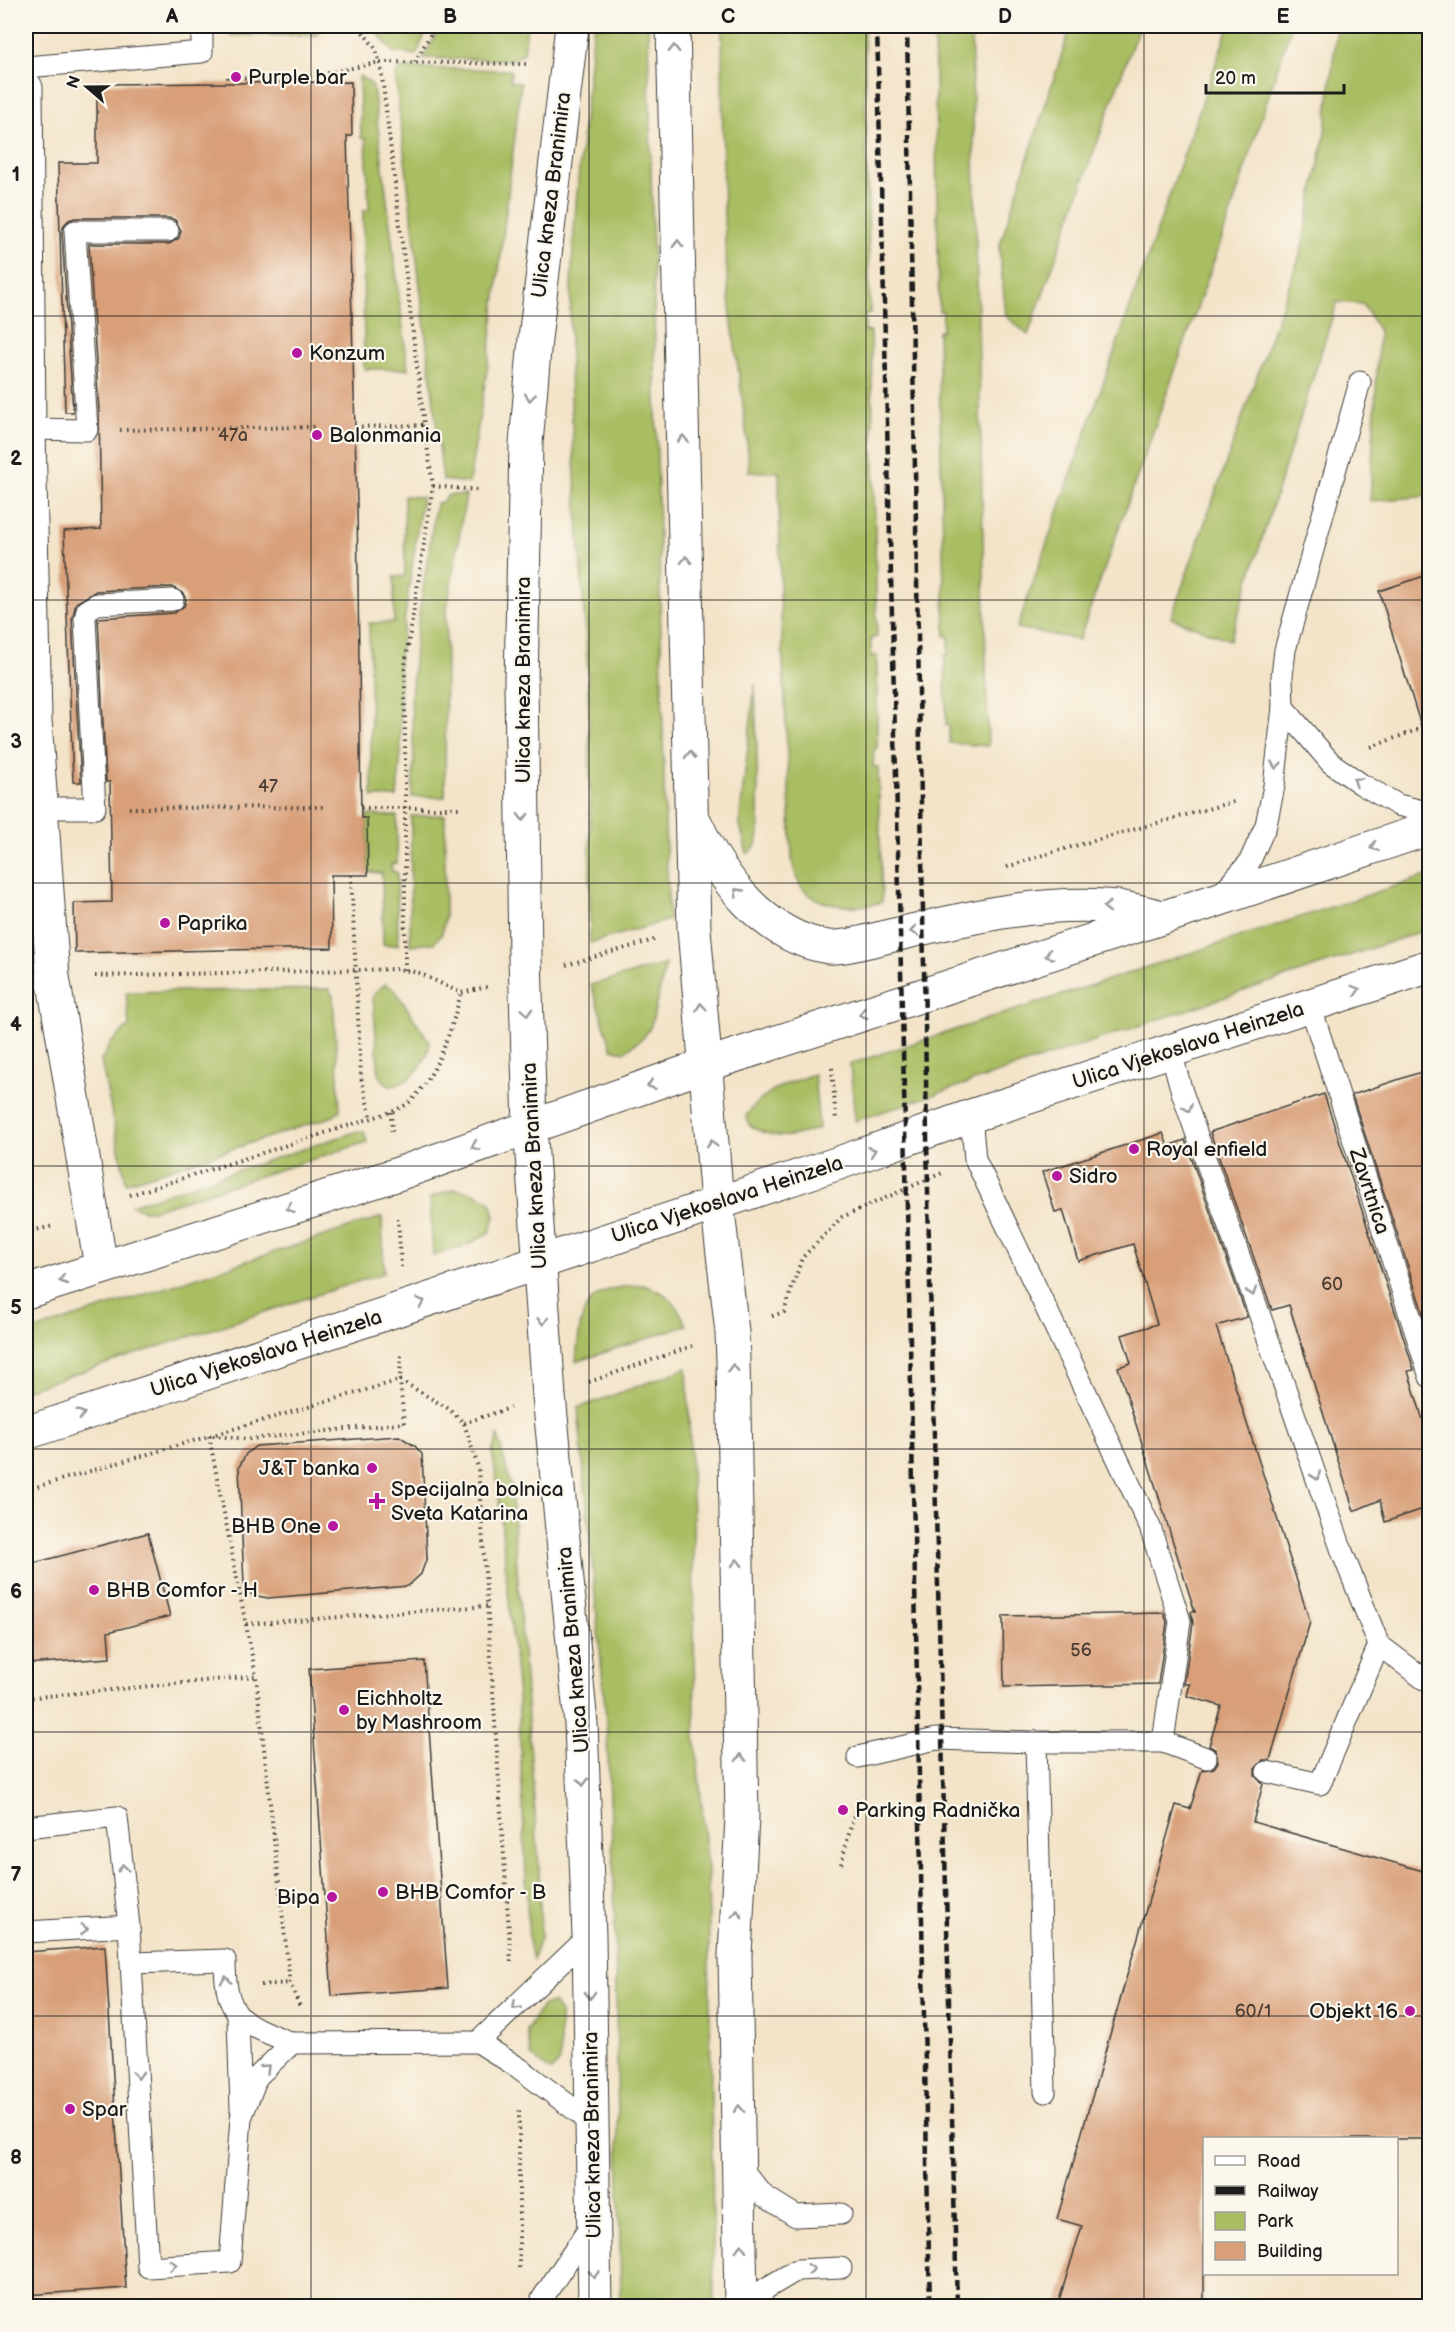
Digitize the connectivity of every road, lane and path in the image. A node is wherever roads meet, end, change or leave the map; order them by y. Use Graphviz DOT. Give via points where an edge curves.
graph roads {
  1 [pos="202,26"];
  2 [pos="358,26"];
  3 [pos="435,26"];
  4 [pos="572,26"];
  5 [pos="673,26"];
  6 [pos="202,52"];
  7 [pos="380,62"];
  8 [pos="415,62"];
  9 [pos="530,64"];
  10 [pos="26,67"];
  11 [pos="330,74"];
  12 [pos="329,82"];
  13 [pos="26,88"];
  14 [pos="168,231"];
  15 [pos="1360,382"];
  16 [pos="424,425"];
  17 [pos="314,427"];
  18 [pos="355,427"];
  19 [pos="29,429"];
  20 [pos="87,430"];
  21 [pos="433,486"];
  22 [pos="477,490"];
  23 [pos="29,597"];
  24 [pos="173,600"];
  25 [pos="1283,707"];
  26 [pos="1430,725"];
  27 [pos="1367,749"];
  28 [pos="1233,803"];
  29 [pos="323,807"];
  30 [pos="41,808"];
  31 [pos="95,808"];
  32 [pos="361,808"];
  33 [pos="405,808"];
  34 [pos="459,808"];
  35 [pos="1430,813"];
  36 [pos="692,814"];
  37 [pos="1430,828"];
  38 [pos="1000,870"];
  39 [pos="351,875"];
  40 [pos="1214,901"];
  41 [pos="1164,917"];
  42 [pos="661,938"];
  43 [pos="590,958"];
  44 [pos="1430,966"];
  45 [pos="355,970"];
  46 [pos="405,970"];
  47 [pos="53,977"];
  48 [pos="474,991"];
  49 [pos="461,993"];
  50 [pos="1310,1005"];
  51 [pos="1171,1052"];
  52 [pos="706,1065"];
  53 [pos="832,1066"];
  54 [pos="391,1112"];
  55 [pos="971,1116"];
  56 [pos="371,1118"];
  57 [pos="836,1124"];
  58 [pos="530,1126"];
  59 [pos="392,1138"];
  60 [pos="914,1185"];
  61 [pos="122,1198"];
  62 [pos="717,1202"];
  63 [pos="397,1207"];
  64 [pos="56,1225"];
  65 [pos="26,1232"];
  66 [pos="539,1262"];
  67 [pos="401,1265"];
  68 [pos="101,1268"];
  69 [pos="26,1293"];
  70 [pos="772,1316"];
  71 [pos="691,1347"];
  72 [pos="401,1364"];
  73 [pos="1430,1377"];
  74 [pos="400,1380"];
  75 [pos="583,1384"];
  76 [pos="489,1415"];
  77 [pos="464,1423"];
  78 [pos="26,1433"];
  79 [pos="209,1436"];
  80 [pos="26,1490"];
  81 [pos="487,1606"];
  82 [pos="246,1624"];
  83 [pos="1379,1645"];
  84 [pos="256,1676"];
  85 [pos="1430,1679"];
  86 [pos="26,1698"];
  87 [pos="1036,1742"];
  88 [pos="1163,1742"];
  89 [pos="858,1757"];
  90 [pos="1206,1758"];
  91 [pos="1267,1772"];
  92 [pos="859,1795"];
  93 [pos="26,1827"];
  94 [pos="841,1864"];
  95 [pos="129,1926"];
  96 [pos="26,1932"];
  97 [pos="589,1936"];
  98 [pos="131,1963"];
  99 [pos="514,2008"];
  100 [pos="302,2012"];
  101 [pos="238,2018"];
  102 [pos="478,2042"];
  103 [pos="292,2043"];
  104 [pos="519,2068"];
  105 [pos="1045,2092"];
  106 [pos="241,2118"];
  107 [pos="591,2122"];
  108 [pos="740,2167"];
  109 [pos="841,2214"];
  110 [pos="593,2223"];
  111 [pos="841,2268"];
  112 [pos="519,2271"];
  113 [pos="542,2307"];
  114 [pos="595,2307"];
  115 [pos="741,2307"];
  116 [pos="755,2307"];
  1 -- 6 [label="lane"];
  2 -- 7 [label="path" via="376,49"];
  3 -- 8 [label="path"];
  4 -- 58 [label="main road, Ulica kneza Branimira, one-way" via="526,444 521,683"];
  36 -- 5 [label="main road, one-way"];
  6 -- 10 [label="lane"];
  6 -- 11 [label="path" via="228,53 228,79"];
  7 -- 8 [label="path"];
  7 -- 11 [label="path"];
  7 -- 16 [label="path"];
  8 -- 9 [label="path"];
  11 -- 12 [label="path"];
  13 -- 19 [label="main road"];
  14 -- 20 [label="lane" via="75,231"];
  15 -- 25 [label="lane" via="1288,640 1282,676"];
  16 -- 18 [label="path"];
  16 -- 21 [label="path"];
  17 -- 20 [label="path"];
  19 -- 20 [label="lane"];
  19 -- 23 [label="main road"];
  21 -- 22 [label="path"];
  21 -- 33 [label="path" via="405,666"];
  23 -- 30 [label="main road"];
  24 -- 31 [label="lane" via="97,604 87,610"];
  35 -- 25 [label="lane, one-way" via="1398,805 1331,763"];
  25 -- 40 [label="lane, one-way" via="1266,825 1249,863"];
  26 -- 27 [label="path"];
  28 -- 38 [label="path"];
  29 -- 31 [label="path"];
  30 -- 31 [label="lane"];
  30 -- 47 [label="main road"];
  32 -- 33 [label="path"];
  33 -- 34 [label="path"];
  33 -- 46 [label="path"];
  41 -- 36 [label="main road, one-way" via="1118,908 1008,910 829,947 781,928 732,887 711,855"];
  52 -- 36 [label="main road, one-way" via="694,929"];
  37 -- 40 [label="main road, one-way"];
  39 -- 45 [label="path"];
  40 -- 41 [label="main road"];
  41 -- 52 [label="main road, one-way"];
  42 -- 43 [label="path"];
  50 -- 44 [label="main road, Ulica Vjekoslava Heinzela, one-way"];
  45 -- 46 [label="path"];
  45 -- 47 [label="path"];
  45 -- 56 [label="path" via="362,1077"];
  46 -- 49 [label="path"];
  47 -- 68 [label="main road"];
  48 -- 49 [label="path"];
  49 -- 54 [label="path" via="445,1047 430,1074 411,1102"];
  50 -- 51 [label="main road, Ulica Vjekoslava Heinzela"];
  50 -- 73 [label="lane, Zavrtnica"];
  51 -- 55 [label="main road, Ulica Vjekoslava Heinzela"];
  51 -- 83 [label="lane, one-way" via="1343,1554"];
  52 -- 58 [label="main road, one-way"];
  62 -- 52 [label="main road, one-way"];
  53 -- 57 [label="path"];
  54 -- 56 [label="path"];
  54 -- 59 [label="path"];
  62 -- 55 [label="main road, Ulica Vjekoslava Heinzela, one-way"];
  55 -- 88 [label="lane" via="975,1159 1150,1527 1180,1621"];
  56 -- 61 [label="path"];
  58 -- 66 [label="main road, Ulica kneza Branimira"];
  58 -- 68 [label="main road, one-way" via="395,1174"];
  60 -- 70 [label="path" via="842,1217 802,1258 784,1312"];
  62 -- 66 [label="main road, Ulica Vjekoslava Heinzela"];
  108 -- 62 [label="main road, one-way" via="735,1954 742,1816 733,1372"];
  63 -- 67 [label="path"];
  64 -- 65 [label="path"];
  78 -- 66 [label="main road, Ulica Vjekoslava Heinzela, one-way"];
  66 -- 97 [label="main road, Ulica kneza Branimira, one-way" via="581,1724"];
  68 -- 69 [label="main road, one-way"];
  71 -- 75 [label="path"];
  72 -- 74 [label="path"];
  74 -- 77 [label="path" via="449,1409"];
  74 -- 79 [label="path"];
  74 -- 79 [label="path" via="404,1423 250,1439"];
  76 -- 77 [label="path"];
  77 -- 81 [label="path" via="478,1467"];
  79 -- 80 [label="path"];
  79 -- 82 [label="path"];
  81 -- 82 [label="path"];
  81 -- 99 [label="path"];
  82 -- 84 [label="path"];
  83 -- 85 [label="lane" via="1424,1679"];
  83 -- 91 [label="lane" via="1320,1784"];
  84 -- 86 [label="path"];
  84 -- 100 [label="path" via="290,1983"];
  87 -- 88 [label="lane"];
  87 -- 89 [label="lane" via="936,1739"];
  87 -- 105 [label="lane"];
  88 -- 90 [label="lane"];
  92 -- 94 [label="path"];
  95 -- 93 [label="lane, one-way" via="117,1817"];
  96 -- 95 [label="lane, one-way"];
  95 -- 98 [label="lane"];
  97 -- 99 [label="lane, one-way"];
  97 -- 107 [label="main road, Ulica kneza Branimira, one-way"];
  101 -- 98 [label="lane, one-way" via="225,1987 225,1960"];
  98 -- 106 [label="lane, one-way" via="148,2266 230,2262"];
  99 -- 102 [label="lane"];
  101 -- 103 [label="lane"];
  101 -- 106 [label="lane"];
  102 -- 103 [label="lane"];
  102 -- 104 [label="lane"];
  106 -- 103 [label="lane, one-way" via="257,2078"];
  104 -- 107 [label="lane"];
  104 -- 112 [label="path"];
  107 -- 110 [label="main road, Ulica kneza Branimira"];
  108 -- 109 [label="lane" via="764,2196 796,2216"];
  115 -- 108 [label="main road, one-way"];
  110 -- 113 [label="lane" via="542,2299"];
  110 -- 114 [label="main road, Ulica kneza Branimira, one-way"];
  116 -- 111 [label="lane, one-way" via="765,2289 797,2271"];
}
